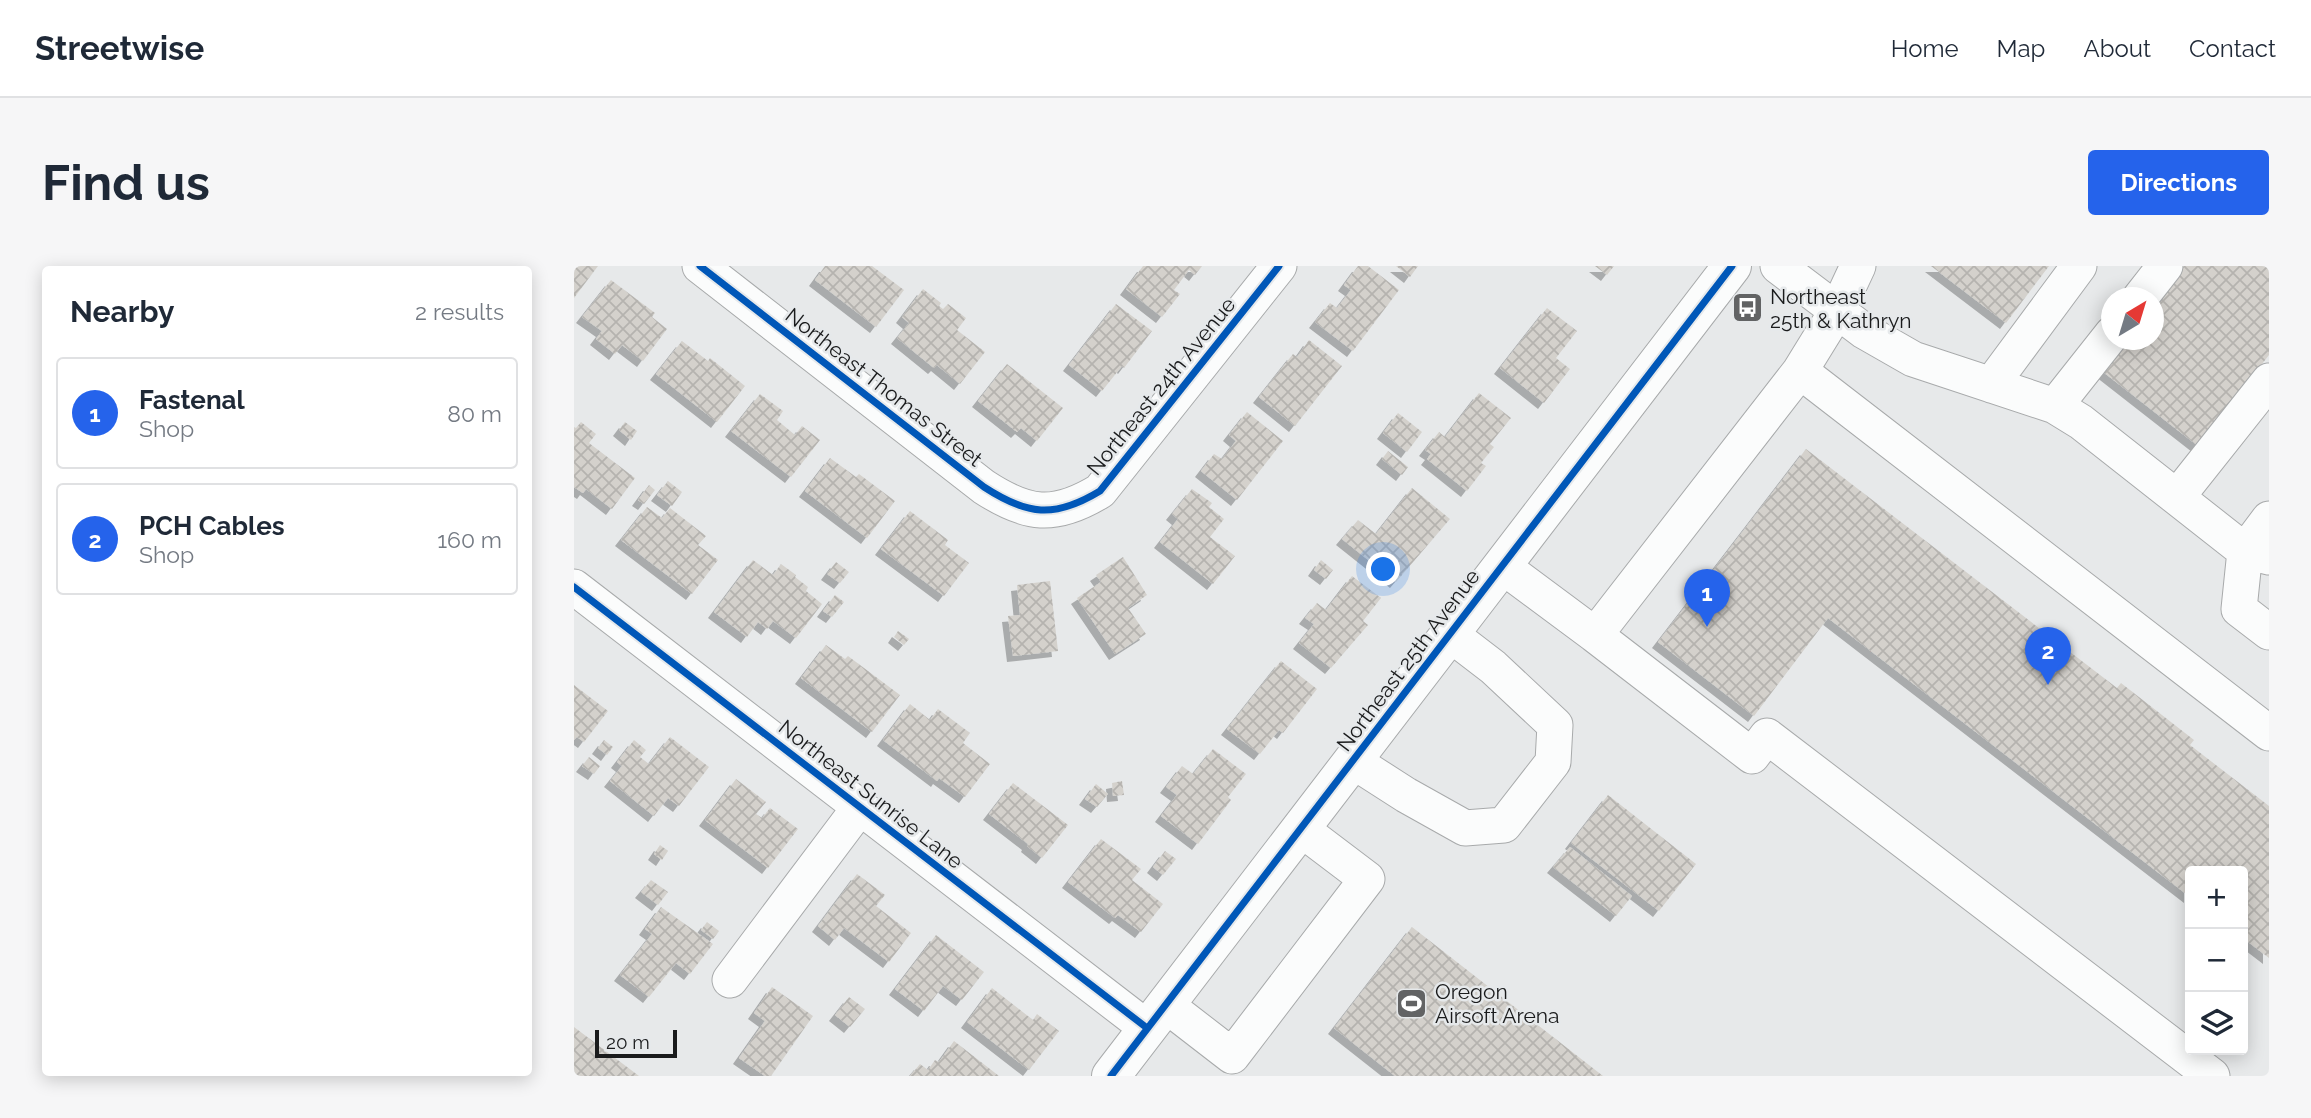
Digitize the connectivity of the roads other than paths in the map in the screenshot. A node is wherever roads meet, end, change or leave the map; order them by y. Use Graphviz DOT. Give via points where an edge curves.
graph roads {
  1 [pos="700,266"];
  2 [pos="1279,266"];
  3 [pos="1732,266"];
  4 [pos="1778,266"];
  5 [pos="1858,266"];
  6 [pos="2079,266"];
  7 [pos="2165,266"];
  8 [pos="2149,287"];
  9 [pos="1837,311"];
  10 [pos="2101,348"];
  11 [pos="1800,371"];
  12 [pos="2269,381"];
  13 [pos="1991,385"];
  14 [pos="2055,406"];
  15 [pos="2177,497"];
  16 [pos="1057,510"];
  17 [pos="2269,519"];
  18 [pos="2257,554"];
  19 [pos="1502,566"];
  20 [pos="574,587"];
  21 [pos="2269,632"];
  22 [pos="1450,634"];
  23 [pos="1595,635"];
  24 [pos="2269,733"];
  25 [pos="1353,761"];
  26 [pos="860,807"];
  27 [pos="1301,828"];
  28 [pos="730,980"];
  29 [pos="1156,1016"];
  30 [pos="1240,1066"];
  31 [pos="1111,1076"];
  32 [pos="2212,1076"];
  1 -- 16 [label="street, Northeast Thomas Street" via="984,487 1009,503"];
  2 -- 16 [label="street, Northeast 24th Avenue" via="1114,476 1085,500"];
  3 -- 19 [label="main road, Northeast 25th Avenue"];
  4 -- 9 [label="street"];
  5 -- 9 [label="street"];
  6 -- 13 [label="street"];
  7 -- 8 [label="street"];
  9 -- 11 [label="street"];
  9 -- 13 [label="street" via="1913,359"];
  10 -- 14 [label="street"];
  11 -- 23 [label="street"];
  11 -- 24 [label="street"];
  12 -- 15 [label="street"];
  13 -- 14 [label="street"];
  14 -- 15 [label="street"];
  15 -- 18 [label="street"];
  17 -- 18 [label="street"];
  18 -- 21 [label="street" via="2239,608"];
  19 -- 22 [label="main road, Northeast 25th Avenue"];
  19 -- 23 [label="street"];
  20 -- 26 [label="street, Northeast Sunrise Lane"];
  22 -- 25 [label="main road, Northeast 25th Avenue"];
  22 -- 25 [label="street" via="1555,725 1553,762 1504,825 1465,828"];
  23 -- 32 [label="street" via="1752,756 1767,736"];
  25 -- 27 [label="main road, Northeast 25th Avenue"];
  26 -- 28 [label="street"];
  26 -- 29 [label="street, Northeast Sunrise Lane"];
  27 -- 29 [label="main road, Northeast 25th Avenue"];
  27 -- 30 [label="street" via="1367,879"];
  29 -- 30 [label="street, Northeast Sunrise Lane"];
  29 -- 31 [label="main road, Northeast 25th Avenue"];
}
